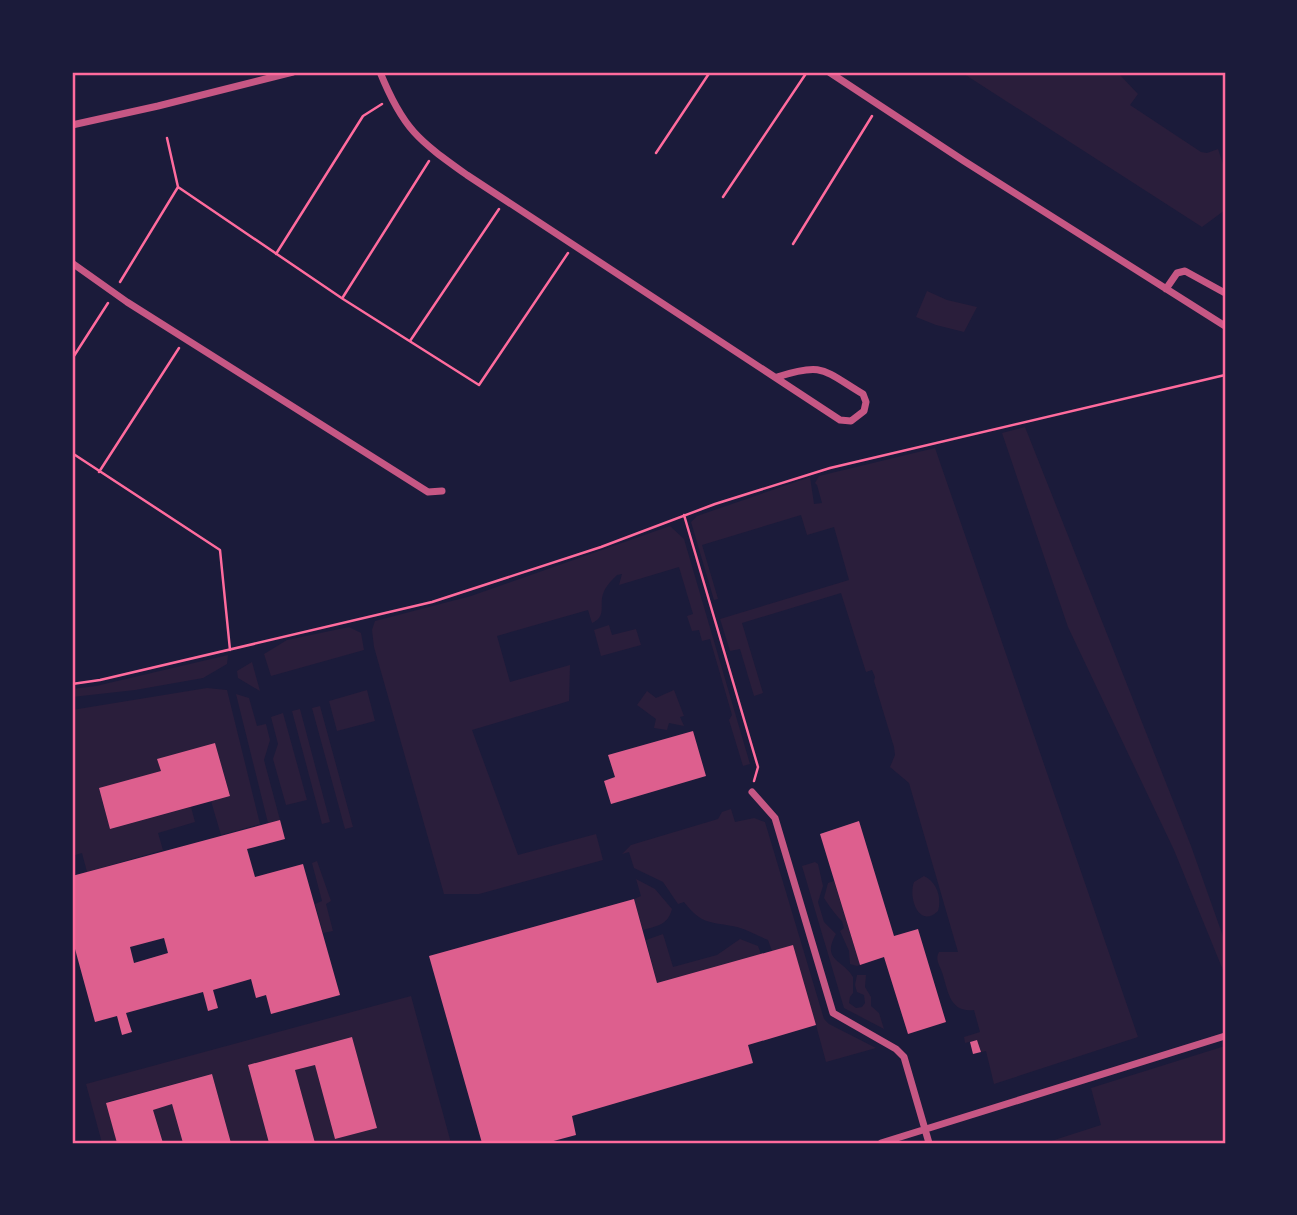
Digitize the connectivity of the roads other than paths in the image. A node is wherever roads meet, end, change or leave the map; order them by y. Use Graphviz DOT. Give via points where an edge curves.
graph roads {
  1 [pos="293,72"];
  2 [pos="380,72"];
  3 [pos="829,72"];
  4 [pos="72,125"];
  5 [pos="72,263"];
  6 [pos="1166,289"];
  7 [pos="1225,293"];
  8 [pos="1225,326"];
  9 [pos="777,377"];
  10 [pos="442,491"];
  11 [pos="752,792"];
  12 [pos="1225,1036"];
  13 [pos="925,1130"];
  14 [pos="881,1143"];
  15 [pos="929,1143"];
  1 -- 4 [label="street"];
  2 -- 9 [label="street" via="406,125 435,152"];
  3 -- 6 [label="street"];
  5 -- 10 [label="street" via="428,492"];
  6 -- 7 [label="street" via="1177,273 1185,271"];
  6 -- 8 [label="street"];
  9 -- 9 [label="street" via="841,420 851,421 864,411 863,394 821,368"];
  11 -- 13 [label="street" via="775,818 833,1013 900,1052"];
  12 -- 13 [label="street"];
  13 -- 14 [label="street"];
  13 -- 15 [label="street"];
}
